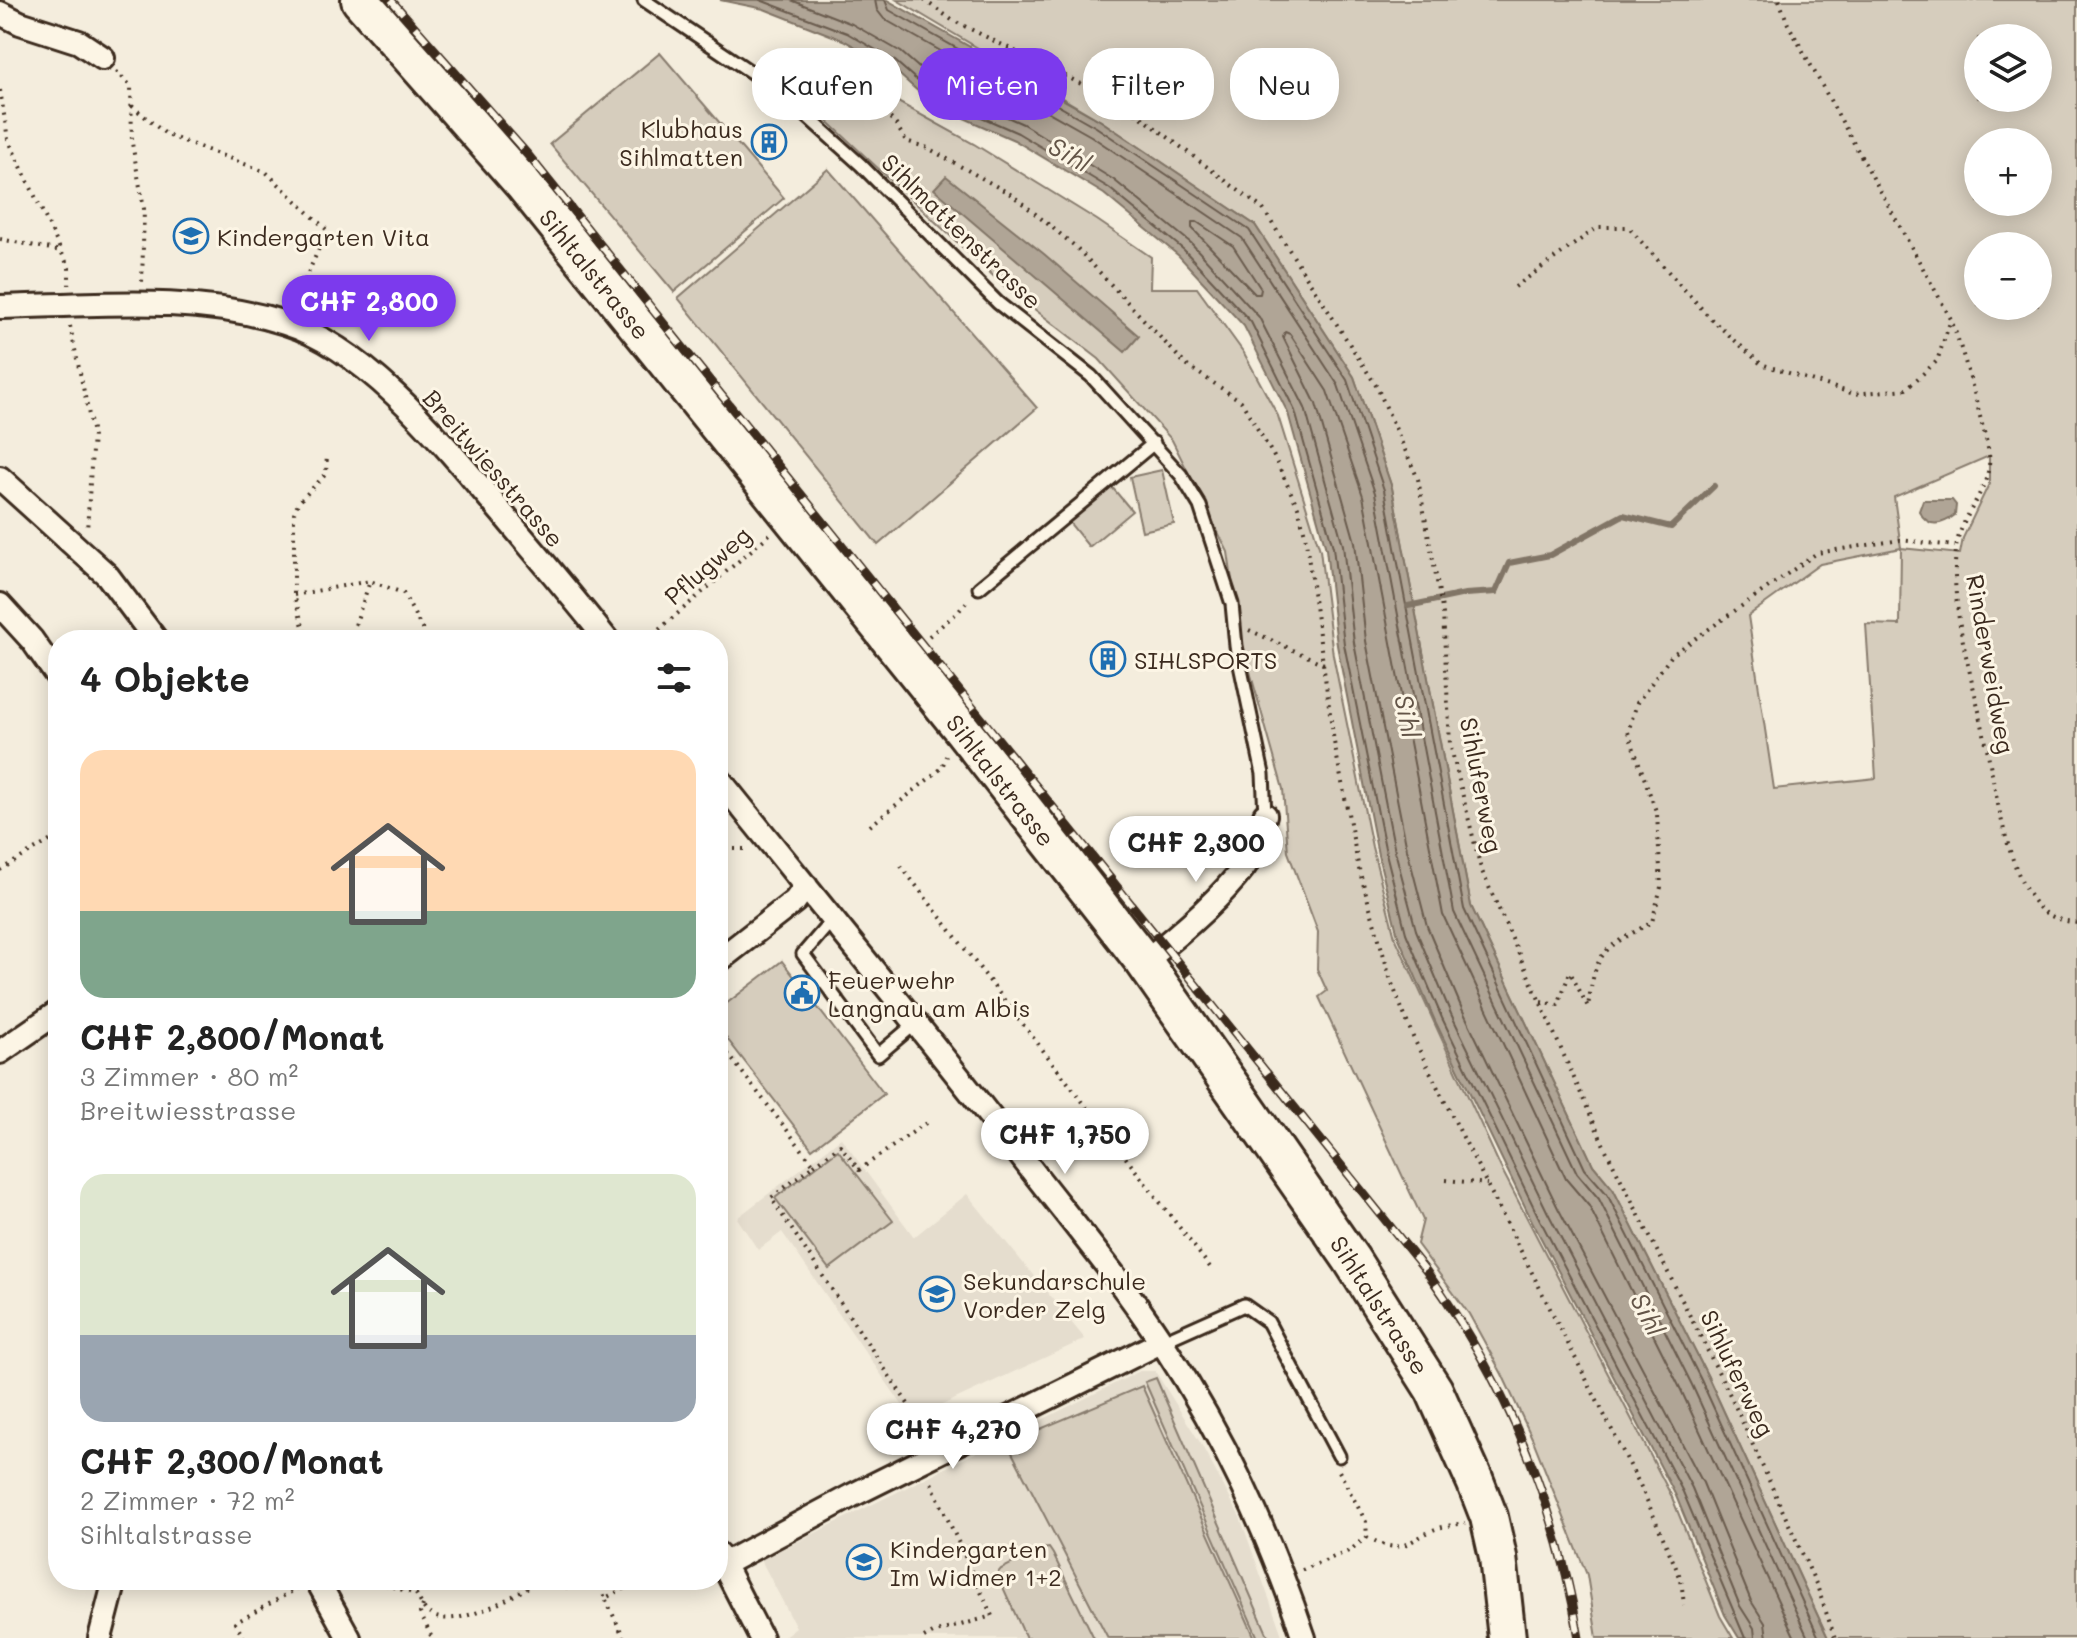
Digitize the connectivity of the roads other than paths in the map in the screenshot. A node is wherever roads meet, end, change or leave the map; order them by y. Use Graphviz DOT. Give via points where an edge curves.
graph roads {
  1 [pos="360,0"];
  2 [pos="644,0"];
  3 [pos="0,13"];
  4 [pos="103,58"];
  5 [pos="0,307"];
  6 [pos="1154,443"];
  7 [pos="0,478"];
  8 [pos="979,588"];
  9 [pos="0,605"];
  10 [pos="148,630"];
  11 [pos="599,630"];
  12 [pos="48,663"];
  13 [pos="728,790"];
  14 [pos="1265,815"];
  15 [pos="806,886"];
  16 [pos="833,919"];
  17 [pos="728,953"];
  18 [pos="1144,962"];
  19 [pos="48,1019"];
  20 [pos="917,1022"];
  21 [pos="0,1052"];
  22 [pos="1161,1342"];
  23 [pos="1339,1456"];
  24 [pos="728,1556"];
  25 [pos="728,1573"];
  26 [pos="112,1590"];
  27 [pos="313,1590"];
  28 [pos="100,1638"];
  29 [pos="349,1638"];
  30 [pos="761,1638"];
  31 [pos="1304,1638"];
  32 [pos="1507,1638"];
  1 -- 18 [label="main road, Sihltalstrasse" via="523,184"];
  2 -- 6 [label="lane, Sihlmattenstrasse" via="779,91 998,303 1091,376"];
  3 -- 4 [label="street" via="79,42"];
  5 -- 11 [label="street, Breitwiesstrasse" via="141,304 231,310 308,332 355,361 396,396"];
  6 -- 8 [label="lane"];
  6 -- 14 [label="lane, Sihlmattenstrasse" via="1200,506 1225,579 1263,774"];
  7 -- 10 [label="street" via="107,575"];
  9 -- 12 [label="street"];
  13 -- 15 [label="street"];
  14 -- 18 [label="street" via="1244,867"];
  15 -- 16 [label="street"];
  15 -- 17 [label="street" via="795,901"];
  16 -- 20 [label="street"];
  16 -- 20 [label="lane" via="803,954 878,1055"];
  18 -- 32 [label="main road, Sihltalstrasse" via="1351,1259 1434,1390 1489,1517"];
  19 -- 21 [label="street"];
  20 -- 22 [label="street"];
  22 -- 23 [label="lane" via="1244,1305 1268,1322"];
  22 -- 24 [label="street"];
  22 -- 31 [label="street" via="1251,1499"];
  25 -- 30 [label="street"];
  26 -- 28 [label="street"];
  27 -- 29 [label="street"];
}
